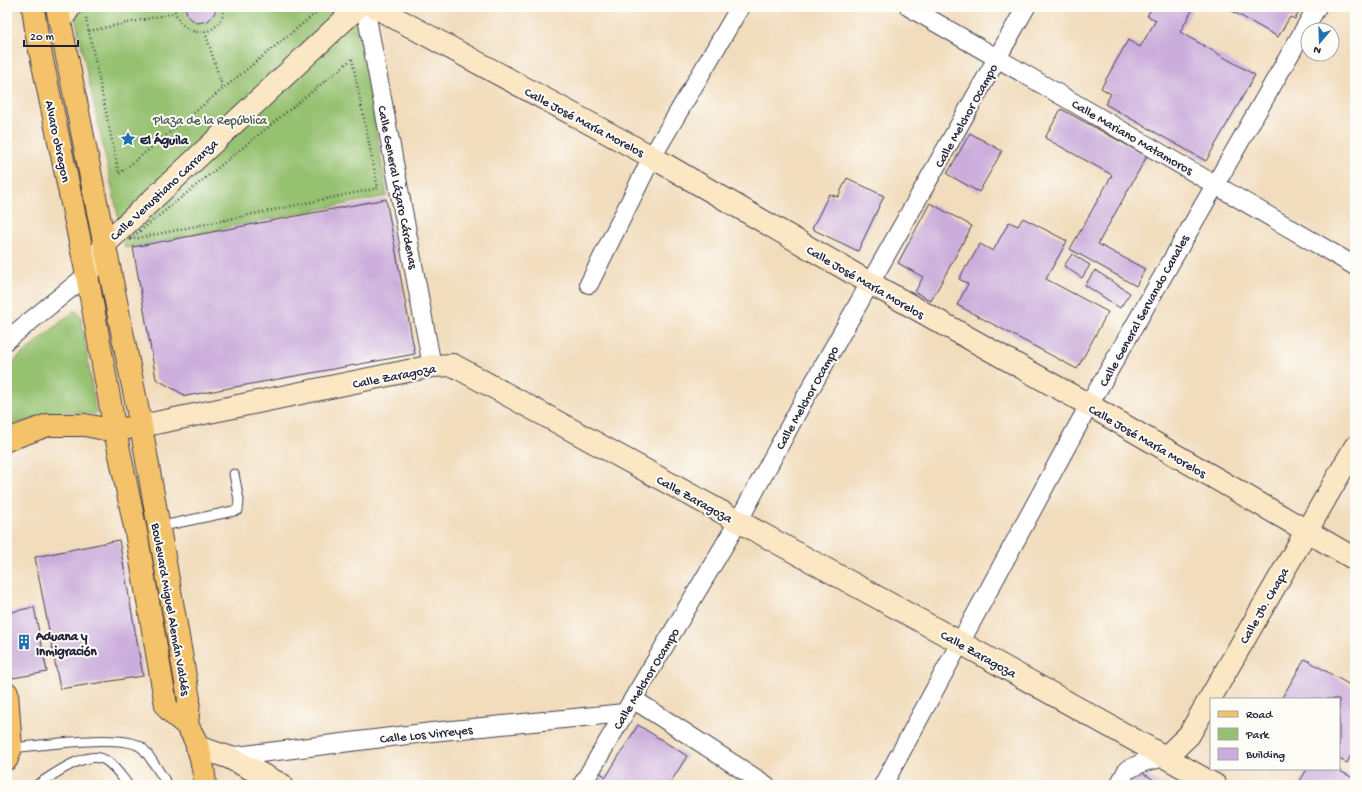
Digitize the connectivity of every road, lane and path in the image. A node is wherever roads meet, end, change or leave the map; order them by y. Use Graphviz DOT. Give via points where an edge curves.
graph roads {
  1 [pos="33,7"];
  2 [pos="174,7"];
  3 [pos="226,7"];
  4 [pos="323,7"];
  5 [pos="358,7"];
  6 [pos="365,7"];
  7 [pos="375,7"];
  8 [pos="740,7"];
  9 [pos="909,7"];
  10 [pos="1026,7"];
  11 [pos="1317,7"];
  12 [pos="68,13"];
  13 [pos="175,13"];
  14 [pos="89,31"];
  15 [pos="205,32"];
  16 [pos="997,58"];
  17 [pos="352,59"];
  18 [pos="223,89"];
  19 [pos="652,157"];
  20 [pos="1215,183"];
  21 [pos="105,244"];
  22 [pos="1355,266"];
  23 [pos="87,275"];
  24 [pos="870,283"];
  25 [pos="589,284"];
  26 [pos="7,340"];
  27 [pos="432,366"];
  28 [pos="1089,405"];
  29 [pos="141,426"];
  30 [pos="115,431"];
  31 [pos="7,440"];
  32 [pos="1355,447"];
  33 [pos="234,474"];
  34 [pos="738,522"];
  35 [pos="147,530"];
  36 [pos="1306,530"];
  37 [pos="1355,560"];
  38 [pos="961,643"];
  39 [pos="7,694"];
  40 [pos="1210,698"];
  41 [pos="1210,698"];
  42 [pos="629,706"];
  43 [pos="197,747"];
  44 [pos="9,754"];
  45 [pos="228,757"];
  46 [pos="1166,757"];
  47 [pos="37,785"];
  48 [pos="128,785"];
  49 [pos="168,785"];
  50 [pos="205,785"];
  51 [pos="282,785"];
  52 [pos="582,785"];
  53 [pos="766,785"];
  54 [pos="884,785"];
  55 [pos="1119,785"];
  56 [pos="1215,785"];
  1 -- 23 [label="main road, Alvaro obregon"];
  2 -- 13 [label="path"];
  3 -- 15 [label="path" via="220,23"];
  4 -- 18 [label="path"];
  5 -- 21 [label="main road, Calle Venustiano Carranza"];
  6 -- 27 [label="street, Calle General Lázaro Cárdenas"];
  7 -- 19 [label="main road, Calle José María Morelos"];
  8 -- 19 [label="street"];
  9 -- 16 [label="street, Calle Mariano Matamoros"];
  10 -- 16 [label="street, Calle Melchor Ocampo"];
  11 -- 20 [label="street, Calle General Servando Canales"];
  12 -- 14 [label="path"];
  12 -- 21 [label="main road, Alvaro obregon"];
  13 -- 14 [label="path"];
  13 -- 15 [label="path" via="183,26"];
  14 -- 18 [label="path" via="119,174"];
  15 -- 18 [label="path"];
  16 -- 20 [label="street, Calle Mariano Matamoros"];
  16 -- 24 [label="street, Calle Melchor Ocampo"];
  17 -- 17 [label="path" via="378,188 129,240 340,69"];
  19 -- 24 [label="main road, Calle José María Morelos"];
  19 -- 25 [label="street"];
  20 -- 22 [label="street, Calle Mariano Matamoros"];
  20 -- 28 [label="street, Calle General Servando Canales"];
  21 -- 23 [label="main road, Calle Venustiano Carranza"];
  21 -- 29 [label="main road, Boulevard Miguel Alemán Valdés"];
  23 -- 26 [label="street, Calle Venustiano Carranza"];
  23 -- 30 [label="main road, Boulevard Miguel Alemán Valdés"];
  24 -- 28 [label="main road, Calle José María Morelos"];
  24 -- 34 [label="street, Calle Melchor Ocampo"];
  27 -- 29 [label="main road, Calle Zaragoza"];
  27 -- 34 [label="main road, Calle Zaragoza" via="453,365"];
  28 -- 36 [label="main road, Calle José María Morelos"];
  28 -- 38 [label="street, Calle General Servando Canales"];
  29 -- 30 [label="main road"];
  29 -- 35 [label="main road, Boulevard Miguel Alemán Valdés"];
  30 -- 31 [label="main road" via="85,425 48,425"];
  30 -- 35 [label="main road, Boulevard Miguel Alemán Valdés"];
  32 -- 36 [label="main road, Calle Jb. Chapa"];
  33 -- 35 [label="lane" via="239,500 238,510"];
  34 -- 38 [label="main road, Calle Zaragoza"];
  34 -- 42 [label="street, Calle Melchor Ocampo"];
  35 -- 43 [label="main road, Boulevard Miguel Alemán Valdés" via="166,705 187,726"];
  36 -- 37 [label="main road, Calle José María Morelos"];
  36 -- 40 [label="main road, Calle Jb. Chapa"];
  38 -- 46 [label="main road, Calle Zaragoza"];
  38 -- 54 [label="street, Calle General Servando Canales"];
  39 -- 44 [label="main road"];
  41 -- 46 [label="main road, Calle Jb. Chapa" via="1189,735"];
  42 -- 45 [label="street, Calle Los Virreyes"];
  42 -- 52 [label="street, Calle Melchor Ocampo"];
  42 -- 53 [label="street"];
  43 -- 45 [label="main road"];
  43 -- 50 [label="main road" via="204,766"];
  44 -- 49 [label="lane" via="110,740 129,742 142,748"];
  45 -- 51 [label="main road"];
  46 -- 55 [label="street" via="1144,762 1127,770"];
  46 -- 56 [label="main road, Calle Zaragoza"];
  47 -- 48 [label="lane" via="75,762 91,757 103,758"];
}
